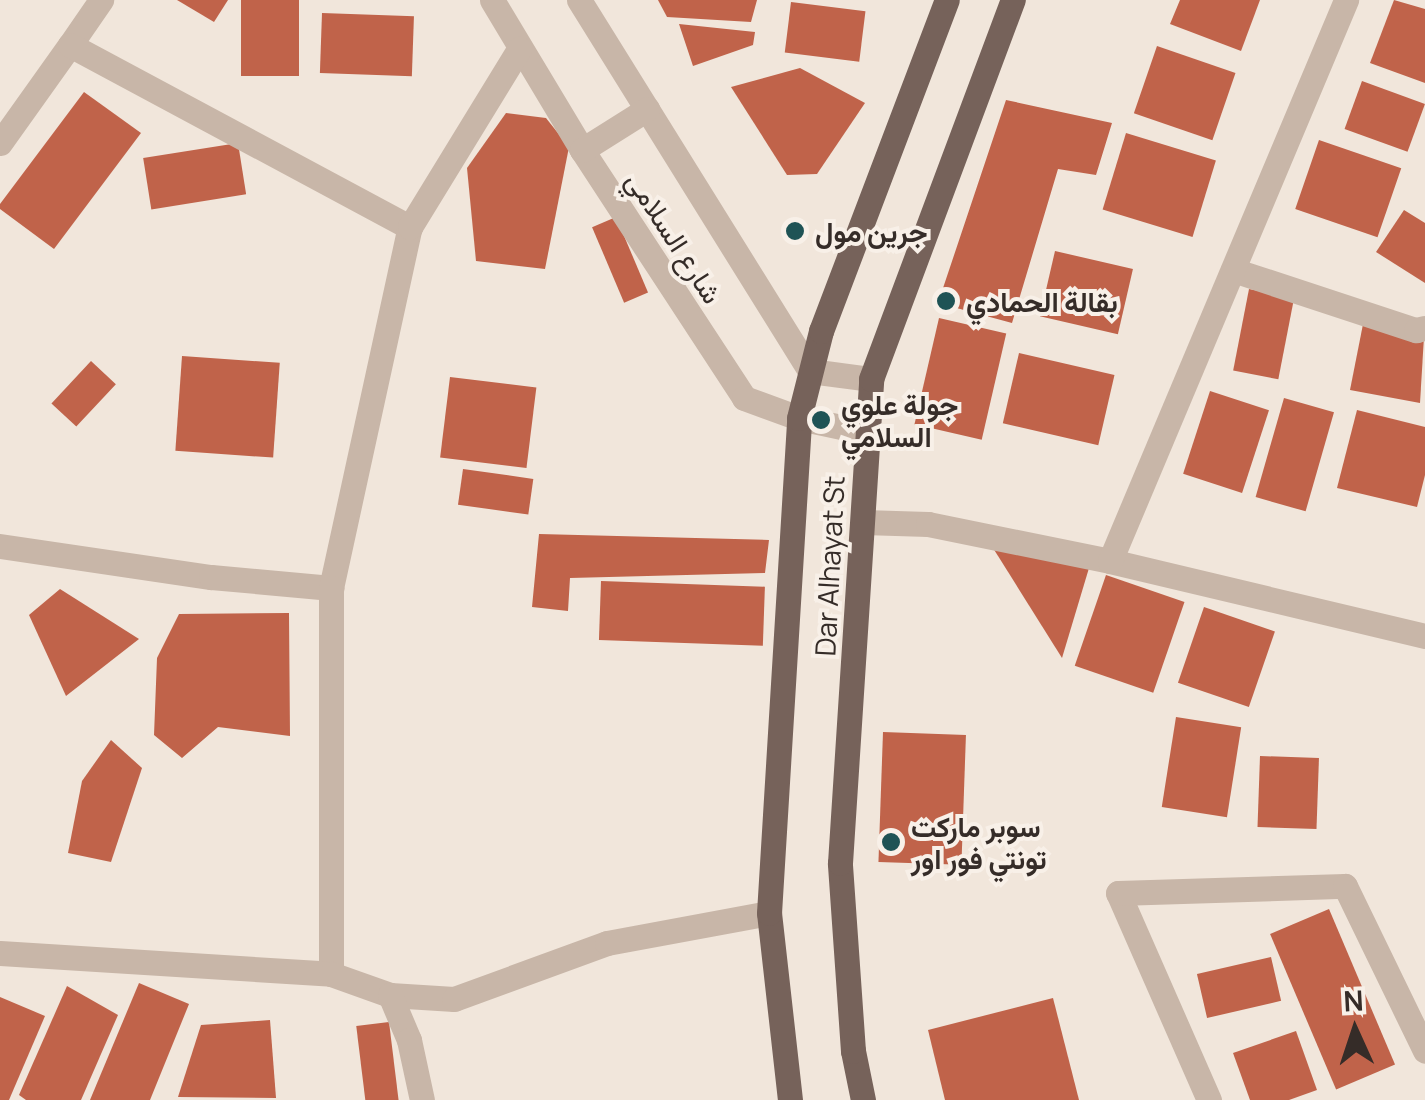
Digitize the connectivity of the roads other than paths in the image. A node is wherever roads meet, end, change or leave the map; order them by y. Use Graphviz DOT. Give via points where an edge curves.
graph roads {
  1 [pos="101,0"];
  2 [pos="492,0"];
  3 [pos="579,0"];
  4 [pos="947,0"];
  5 [pos="1013,0"];
  6 [pos="1346,0"];
  7 [pos="70,46"];
  8 [pos="519,50"];
  9 [pos="647,108"];
  10 [pos="0,143"];
  11 [pos="582,150"];
  12 [pos="410,226"];
  13 [pos="1233,270"];
  14 [pos="1425,328"];
  15 [pos="810,371"];
  16 [pos="871,379"];
  17 [pos="799,418"];
  18 [pos="864,432"];
  19 [pos="863,522"];
  20 [pos="0,546"];
  21 [pos="1110,561"];
  22 [pos="331,588"];
  23 [pos="1425,636"];
  24 [pos="769,913"];
  25 [pos="0,953"];
  26 [pos="331,974"];
  27 [pos="390,995"];
  28 [pos="1425,1051"];
  29 [pos="422,1100"];
  30 [pos="790,1100"];
  31 [pos="863,1100"];
  32 [pos="1209,1100"];
  1 -- 7 [label="street"];
  2 -- 8 [label="street, شارع السلامي"];
  3 -- 9 [label="street, شارع السلامي"];
  4 -- 15 [label="main road, Dar Alhayat St"];
  5 -- 16 [label="main road, Dar Alhayat St"];
  6 -- 13 [label="street"];
  7 -- 10 [label="street"];
  7 -- 12 [label="street"];
  8 -- 11 [label="street, شارع السلامي"];
  8 -- 12 [label="street"];
  9 -- 11 [label="street"];
  9 -- 15 [label="street, شارع السلامي"];
  11 -- 17 [label="street, شارع السلامي" via="744,398"];
  12 -- 22 [label="street"];
  13 -- 14 [label="street"];
  13 -- 21 [label="street"];
  15 -- 16 [label="street"];
  15 -- 17 [label="main road, Dar Alhayat St"];
  16 -- 18 [label="main road, Dar Alhayat St"];
  17 -- 18 [label="street, شارع السلامي"];
  17 -- 24 [label="main road, Dar Alhayat St"];
  18 -- 19 [label="main road, Dar Alhayat St"];
  19 -- 21 [label="street" via="928,524"];
  19 -- 31 [label="main road, Dar Alhayat St" via="840,864"];
  20 -- 22 [label="street"];
  21 -- 23 [label="street"];
  22 -- 26 [label="street"];
  24 -- 27 [label="street" via="607,942 454,1000"];
  24 -- 30 [label="main road, Dar Alhayat St"];
  25 -- 26 [label="street"];
  26 -- 27 [label="street"];
  27 -- 29 [label="street" via="409,1040"];
  28 -- 32 [label="street" via="1345,886 1118,893"];
}
